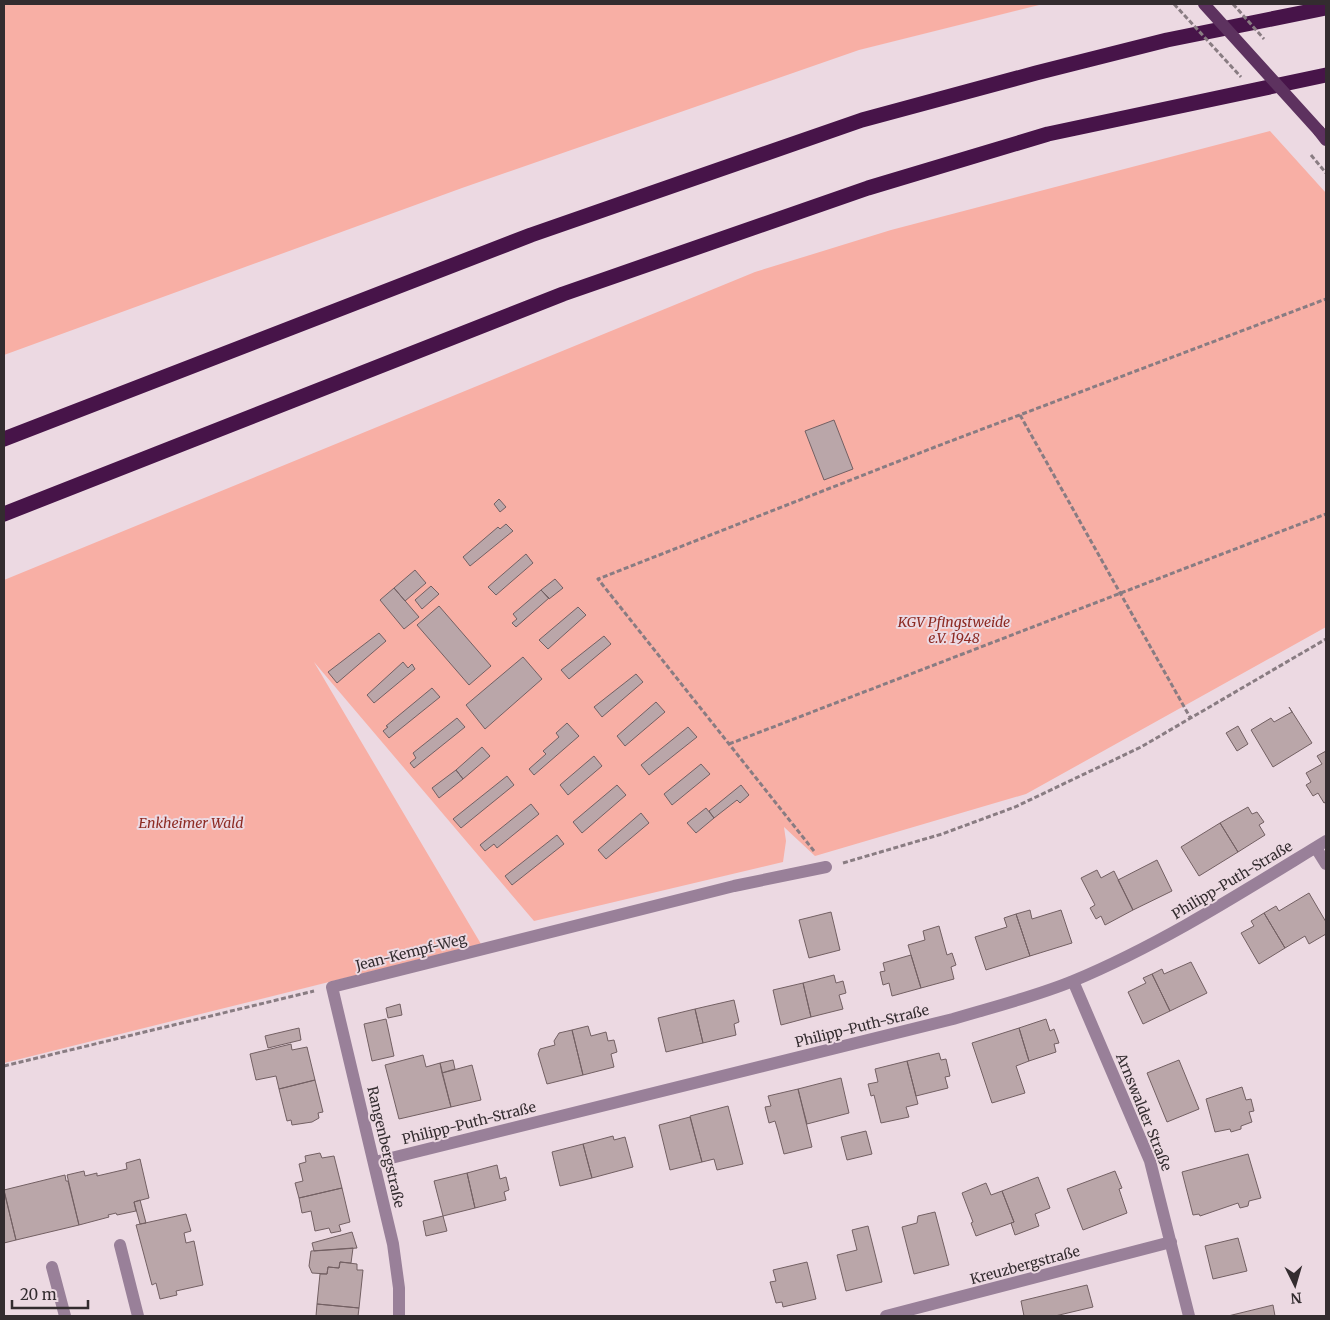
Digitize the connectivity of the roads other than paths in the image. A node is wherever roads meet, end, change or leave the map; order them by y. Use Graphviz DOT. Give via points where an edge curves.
graph roads {
  1 [pos="1204,4"];
  2 [pos="1326,8"];
  3 [pos="1326,75"];
  4 [pos="1322,136"];
  5 [pos="4,439"];
  6 [pos="4,514"];
  7 [pos="1321,844"];
  8 [pos="1326,864"];
  9 [pos="826,868"];
  10 [pos="1073,981"];
  11 [pos="332,987"];
  12 [pos="375,1162"];
  13 [pos="1171,1242"];
  14 [pos="120,1246"];
  15 [pos="52,1267"];
  16 [pos="64,1316"];
  17 [pos="138,1316"];
  18 [pos="399,1316"];
  19 [pos="886,1316"];
  20 [pos="1189,1316"];
  1 -- 4 [label="main road, bridge"];
  2 -- 5 [label="highway" via="1166,40 862,120 532,235"];
  3 -- 6 [label="highway" via="1048,134 859,191 563,294"];
  7 -- 8 [label="street"];
  7 -- 10 [label="street, Philipp-Puth-Straße" via="1196,920"];
  9 -- 11 [label="street, Jean-Kempf-Weg" via="734,886"];
  10 -- 12 [label="street, Philipp-Puth-Straße" via="953,1019"];
  10 -- 13 [label="street, Arnswalder Straße" via="1150,1161"];
  11 -- 12 [label="street, Rangenbergstraße"];
  12 -- 18 [label="street, Rangenbergstraße" via="397,1268"];
  13 -- 19 [label="street, Kreuzbergstraße"];
  13 -- 20 [label="street, Arnswalder Straße"];
  14 -- 17 [label="street"];
  15 -- 16 [label="street"];
}
